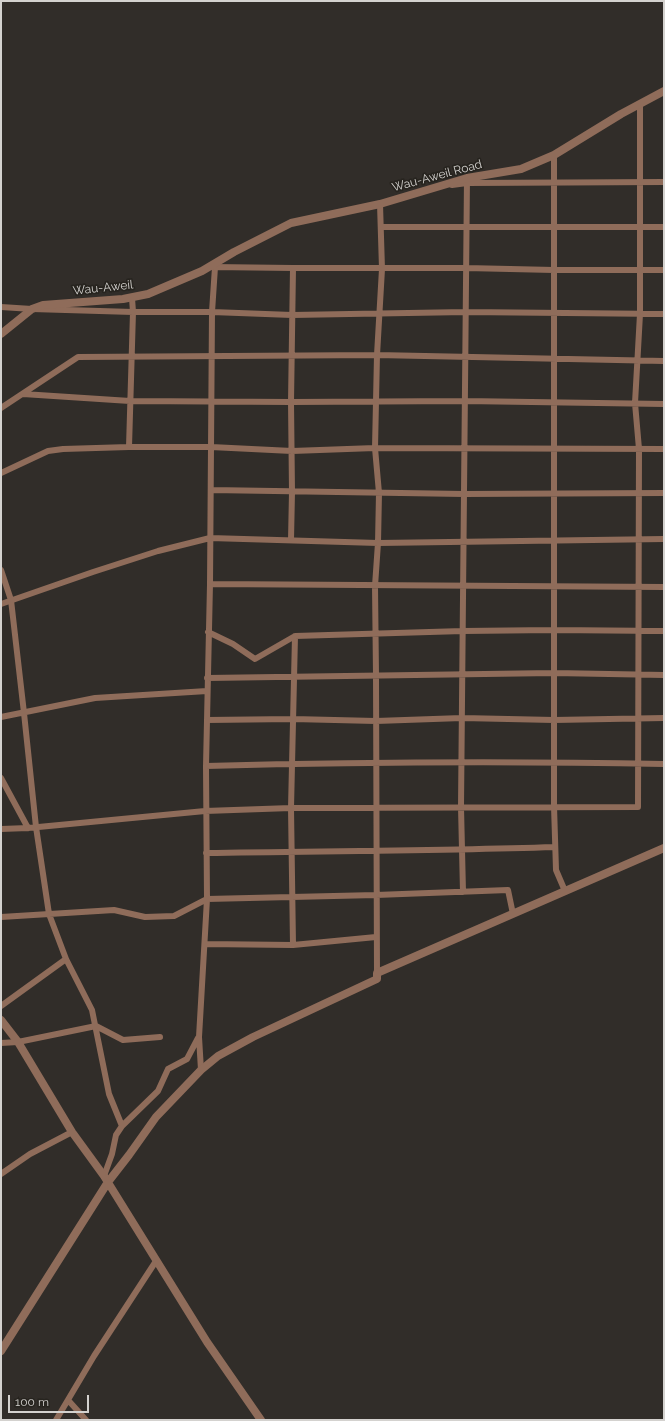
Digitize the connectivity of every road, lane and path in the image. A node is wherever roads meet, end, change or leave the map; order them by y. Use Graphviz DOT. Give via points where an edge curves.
graph roads {
  1 [pos="664,91"];
  2 [pos="640,105"];
  3 [pos="554,155"];
  4 [pos="467,181"];
  5 [pos="664,182"];
  6 [pos="554,183"];
  7 [pos="640,183"];
  8 [pos="380,204"];
  9 [pos="467,226"];
  10 [pos="554,226"];
  11 [pos="381,227"];
  12 [pos="640,227"];
  13 [pos="664,227"];
  14 [pos="213,267"];
  15 [pos="293,268"];
  16 [pos="466,268"];
  17 [pos="382,269"];
  18 [pos="554,270"];
  19 [pos="640,270"];
  20 [pos="664,270"];
  21 [pos="132,298"];
  22 [pos="1,307"];
  23 [pos="32,309"];
  24 [pos="133,312"];
  25 [pos="212,312"];
  26 [pos="466,312"];
  27 [pos="380,314"];
  28 [pos="554,314"];
  29 [pos="640,314"];
  30 [pos="664,314"];
  31 [pos="292,316"];
  32 [pos="1,334"];
  33 [pos="377,355"];
  34 [pos="132,356"];
  35 [pos="212,356"];
  36 [pos="292,356"];
  37 [pos="466,357"];
  38 [pos="554,358"];
  39 [pos="638,361"];
  40 [pos="664,361"];
  41 [pos="23,394"];
  42 [pos="130,401"];
  43 [pos="212,401"];
  44 [pos="377,401"];
  45 [pos="465,401"];
  46 [pos="554,401"];
  47 [pos="291,402"];
  48 [pos="635,403"];
  49 [pos="664,404"];
  50 [pos="1,408"];
  51 [pos="129,447"];
  52 [pos="211,447"];
  53 [pos="375,448"];
  54 [pos="554,448"];
  55 [pos="464,449"];
  56 [pos="639,449"];
  57 [pos="664,449"];
  58 [pos="292,451"];
  59 [pos="1,473"];
  60 [pos="211,490"];
  61 [pos="292,492"];
  62 [pos="379,493"];
  63 [pos="664,493"];
  64 [pos="464,494"];
  65 [pos="554,494"];
  66 [pos="639,494"];
  67 [pos="210,538"];
  68 [pos="639,539"];
  69 [pos="664,539"];
  70 [pos="291,540"];
  71 [pos="554,540"];
  72 [pos="463,541"];
  73 [pos="378,543"];
  74 [pos="1,570"];
  75 [pos="210,584"];
  76 [pos="463,585"];
  77 [pos="554,585"];
  78 [pos="375,586"];
  79 [pos="639,586"];
  80 [pos="664,587"];
  81 [pos="11,600"];
  82 [pos="1,604"];
  83 [pos="553,630"];
  84 [pos="463,631"];
  85 [pos="639,631"];
  86 [pos="664,631"];
  87 [pos="208,632"];
  88 [pos="375,635"];
  89 [pos="295,636"];
  90 [pos="554,672"];
  91 [pos="462,674"];
  92 [pos="639,674"];
  93 [pos="664,674"];
  94 [pos="376,675"];
  95 [pos="294,677"];
  96 [pos="207,678"];
  97 [pos="207,691"];
  98 [pos="24,714"];
  99 [pos="1,717"];
  100 [pos="293,718"];
  101 [pos="462,718"];
  102 [pos="639,718"];
  103 [pos="664,718"];
  104 [pos="207,720"];
  105 [pos="554,720"];
  106 [pos="376,721"];
  107 [pos="377,763"];
  108 [pos="461,763"];
  109 [pos="554,763"];
  110 [pos="292,764"];
  111 [pos="638,764"];
  112 [pos="664,764"];
  113 [pos="206,766"];
  114 [pos="1,778"];
  115 [pos="461,806"];
  116 [pos="554,806"];
  117 [pos="291,808"];
  118 [pos="376,808"];
  119 [pos="205,811"];
  120 [pos="36,827"];
  121 [pos="28,828"];
  122 [pos="1,829"];
  123 [pos="555,847"];
  124 [pos="664,848"];
  125 [pos="376,850"];
  126 [pos="461,850"];
  127 [pos="291,851"];
  128 [pos="206,853"];
  129 [pos="564,891"];
  130 [pos="463,892"];
  131 [pos="376,895"];
  132 [pos="292,897"];
  133 [pos="207,899"];
  134 [pos="49,914"];
  135 [pos="513,914"];
  136 [pos="1,916"];
  137 [pos="376,937"];
  138 [pos="205,944"];
  139 [pos="293,945"];
  140 [pos="66,959"];
  141 [pos="376,973"];
  142 [pos="1,1006"];
  143 [pos="1,1020"];
  144 [pos="96,1026"];
  145 [pos="160,1037"];
  146 [pos="199,1037"];
  147 [pos="18,1042"];
  148 [pos="1,1043"];
  149 [pos="202,1070"];
  150 [pos="122,1126"];
  151 [pos="72,1132"];
  152 [pos="1,1174"];
  153 [pos="106,1179"];
  154 [pos="156,1261"];
  155 [pos="1,1351"];
  156 [pos="68,1400"];
  157 [pos="56,1420"];
  158 [pos="86,1420"];
  159 [pos="260,1420"];
  1 -- 2 [label="street, Wau-Aweil Road"];
  2 -- 3 [label="street, Wau-Aweil Road"];
  2 -- 7 [label="street"];
  3 -- 4 [label="street, Wau-Aweil Road" via="521,169"];
  3 -- 6 [label="street"];
  4 -- 6 [label="street"];
  4 -- 8 [label="street, Wau-Aweil Road"];
  4 -- 9 [label="street"];
  5 -- 7 [label="street"];
  6 -- 7 [label="street"];
  6 -- 10 [label="street"];
  7 -- 12 [label="street"];
  8 -- 11 [label="street"];
  8 -- 14 [label="street, Wau-Aweil Road" via="291,223 234,252"];
  9 -- 10 [label="street"];
  9 -- 11 [label="street"];
  9 -- 16 [label="street"];
  10 -- 12 [label="street"];
  10 -- 18 [label="street"];
  11 -- 17 [label="street"];
  12 -- 13 [label="street"];
  12 -- 19 [label="street"];
  14 -- 15 [label="street"];
  14 -- 21 [label="street, Wau-Aweil"];
  14 -- 25 [label="street"];
  15 -- 17 [label="street"];
  15 -- 31 [label="street"];
  16 -- 17 [label="street"];
  16 -- 18 [label="street"];
  16 -- 26 [label="street"];
  17 -- 27 [label="street"];
  18 -- 19 [label="street"];
  18 -- 28 [label="street"];
  19 -- 20 [label="street"];
  19 -- 29 [label="street"];
  21 -- 23 [label="street, Wau-Aweil" via="43,305"];
  21 -- 24 [label="street"];
  22 -- 23 [label="street"];
  23 -- 24 [label="street"];
  23 -- 32 [label="street, Wau-Aweil"];
  24 -- 25 [label="street"];
  24 -- 34 [label="street"];
  25 -- 31 [label="street"];
  25 -- 35 [label="street"];
  26 -- 27 [label="street"];
  26 -- 28 [label="street"];
  26 -- 37 [label="street"];
  27 -- 31 [label="street"];
  27 -- 33 [label="street"];
  28 -- 29 [label="street"];
  28 -- 38 [label="street"];
  29 -- 30 [label="street"];
  29 -- 39 [label="street"];
  31 -- 36 [label="street"];
  33 -- 36 [label="street"];
  33 -- 37 [label="street"];
  33 -- 44 [label="street"];
  34 -- 35 [label="street"];
  34 -- 41 [label="street" via="78,357"];
  34 -- 42 [label="street"];
  35 -- 36 [label="street"];
  35 -- 43 [label="street"];
  36 -- 47 [label="street"];
  37 -- 38 [label="street"];
  37 -- 45 [label="street"];
  38 -- 39 [label="street"];
  38 -- 46 [label="street"];
  39 -- 40 [label="street"];
  39 -- 48 [label="street"];
  41 -- 42 [label="street"];
  41 -- 50 [label="street"];
  42 -- 43 [label="street"];
  42 -- 51 [label="street"];
  43 -- 47 [label="street"];
  43 -- 52 [label="street"];
  44 -- 45 [label="street"];
  44 -- 47 [label="street"];
  44 -- 53 [label="street"];
  45 -- 46 [label="street"];
  45 -- 55 [label="street"];
  46 -- 48 [label="street"];
  46 -- 54 [label="street"];
  47 -- 58 [label="street"];
  48 -- 49 [label="street"];
  48 -- 56 [label="street"];
  51 -- 52 [label="street"];
  51 -- 59 [label="street" via="48,451"];
  52 -- 58 [label="street"];
  52 -- 60 [label="street"];
  53 -- 55 [label="street"];
  53 -- 58 [label="street"];
  53 -- 62 [label="street"];
  54 -- 55 [label="street"];
  54 -- 56 [label="street"];
  54 -- 65 [label="street"];
  55 -- 64 [label="street"];
  56 -- 57 [label="street"];
  56 -- 66 [label="street"];
  58 -- 61 [label="street"];
  60 -- 61 [label="street"];
  60 -- 67 [label="street"];
  61 -- 62 [label="street"];
  61 -- 70 [label="street"];
  62 -- 64 [label="street"];
  62 -- 73 [label="street"];
  63 -- 66 [label="street"];
  64 -- 65 [label="street"];
  64 -- 72 [label="street"];
  65 -- 66 [label="street"];
  65 -- 71 [label="street"];
  66 -- 68 [label="street"];
  67 -- 70 [label="street"];
  67 -- 75 [label="street"];
  67 -- 81 [label="street" via="150,554"];
  68 -- 69 [label="street"];
  68 -- 71 [label="street"];
  68 -- 79 [label="street"];
  70 -- 73 [label="street"];
  71 -- 72 [label="street"];
  71 -- 77 [label="street"];
  72 -- 73 [label="street"];
  72 -- 76 [label="street"];
  73 -- 78 [label="street"];
  74 -- 81 [label="street"];
  75 -- 78 [label="street"];
  75 -- 87 [label="street"];
  76 -- 77 [label="street"];
  76 -- 78 [label="street"];
  76 -- 84 [label="street"];
  77 -- 79 [label="street"];
  77 -- 83 [label="street"];
  78 -- 88 [label="street"];
  79 -- 80 [label="street"];
  79 -- 85 [label="street"];
  81 -- 82 [label="street"];
  81 -- 98 [label="street"];
  83 -- 84 [label="street"];
  83 -- 85 [label="street"];
  83 -- 90 [label="street"];
  84 -- 88 [label="street"];
  84 -- 91 [label="street"];
  85 -- 86 [label="street"];
  85 -- 92 [label="street"];
  87 -- 89 [label="street" via="233,644 255,659"];
  87 -- 96 [label="street"];
  88 -- 89 [label="street"];
  88 -- 94 [label="street"];
  89 -- 95 [label="street"];
  90 -- 91 [label="street"];
  90 -- 92 [label="street"];
  90 -- 105 [label="street"];
  91 -- 94 [label="street"];
  91 -- 101 [label="street"];
  92 -- 93 [label="street"];
  92 -- 102 [label="street"];
  94 -- 95 [label="street"];
  94 -- 106 [label="street"];
  95 -- 96 [label="street"];
  95 -- 100 [label="street"];
  96 -- 97 [label="street"];
  97 -- 98 [label="street" via="95,698"];
  97 -- 104 [label="street"];
  98 -- 99 [label="street"];
  98 -- 120 [label="street"];
  100 -- 104 [label="street"];
  100 -- 106 [label="street"];
  100 -- 110 [label="street"];
  101 -- 105 [label="street"];
  101 -- 106 [label="street"];
  101 -- 108 [label="street"];
  102 -- 103 [label="street"];
  102 -- 105 [label="street"];
  102 -- 111 [label="street"];
  104 -- 113 [label="street"];
  105 -- 109 [label="street"];
  106 -- 107 [label="street"];
  107 -- 108 [label="street"];
  107 -- 110 [label="street"];
  107 -- 118 [label="street"];
  108 -- 109 [label="street"];
  108 -- 115 [label="street"];
  109 -- 111 [label="street"];
  109 -- 116 [label="street"];
  110 -- 113 [label="street"];
  110 -- 117 [label="street"];
  111 -- 112 [label="street"];
  111 -- 116 [label="street" via="638,807"];
  113 -- 119 [label="street"];
  114 -- 121 [label="street"];
  115 -- 116 [label="street"];
  115 -- 118 [label="street"];
  115 -- 126 [label="street"];
  116 -- 123 [label="street"];
  117 -- 118 [label="street"];
  117 -- 119 [label="street"];
  117 -- 127 [label="street"];
  118 -- 125 [label="street"];
  119 -- 120 [label="street"];
  119 -- 128 [label="street"];
  120 -- 121 [label="street"];
  120 -- 134 [label="street"];
  121 -- 122 [label="street"];
  123 -- 126 [label="street"];
  123 -- 129 [label="street" via="556,870"];
  124 -- 129 [label="street"];
  125 -- 126 [label="street"];
  125 -- 127 [label="street"];
  125 -- 131 [label="street"];
  126 -- 130 [label="street"];
  127 -- 128 [label="street"];
  127 -- 132 [label="street"];
  128 -- 133 [label="street"];
  129 -- 135 [label="street"];
  130 -- 131 [label="street"];
  130 -- 135 [label="street" via="508,890"];
  131 -- 132 [label="street"];
  131 -- 137 [label="street"];
  132 -- 133 [label="street"];
  132 -- 139 [label="street"];
  133 -- 134 [label="street" via="174,916 145,917 114,910"];
  133 -- 138 [label="street"];
  134 -- 136 [label="street"];
  134 -- 140 [label="street"];
  135 -- 141 [label="street"];
  137 -- 139 [label="street"];
  137 -- 141 [label="street"];
  138 -- 139 [label="street"];
  138 -- 146 [label="street"];
  140 -- 142 [label="street"];
  140 -- 144 [label="street" via="92,1010"];
  141 -- 149 [label="street" via="377,979 253,1037 218,1056"];
  143 -- 147 [label="street"];
  144 -- 145 [label="street" via="123,1040"];
  144 -- 147 [label="street"];
  144 -- 150 [label="street" via="109,1094"];
  146 -- 149 [label="street"];
  146 -- 150 [label="street" via="188,1059 168,1068 158,1091"];
  147 -- 148 [label="street"];
  147 -- 151 [label="street"];
  149 -- 153 [label="street" via="156,1117 129,1155"];
  150 -- 153 [label="street" via="116,1135"];
  151 -- 152 [label="street" via="30,1154"];
  151 -- 153 [label="street"];
  153 -- 154 [label="street"];
  153 -- 155 [label="street"];
  154 -- 156 [label="street"];
  154 -- 159 [label="street"];
  156 -- 157 [label="street"];
  156 -- 158 [label="street"];
}
